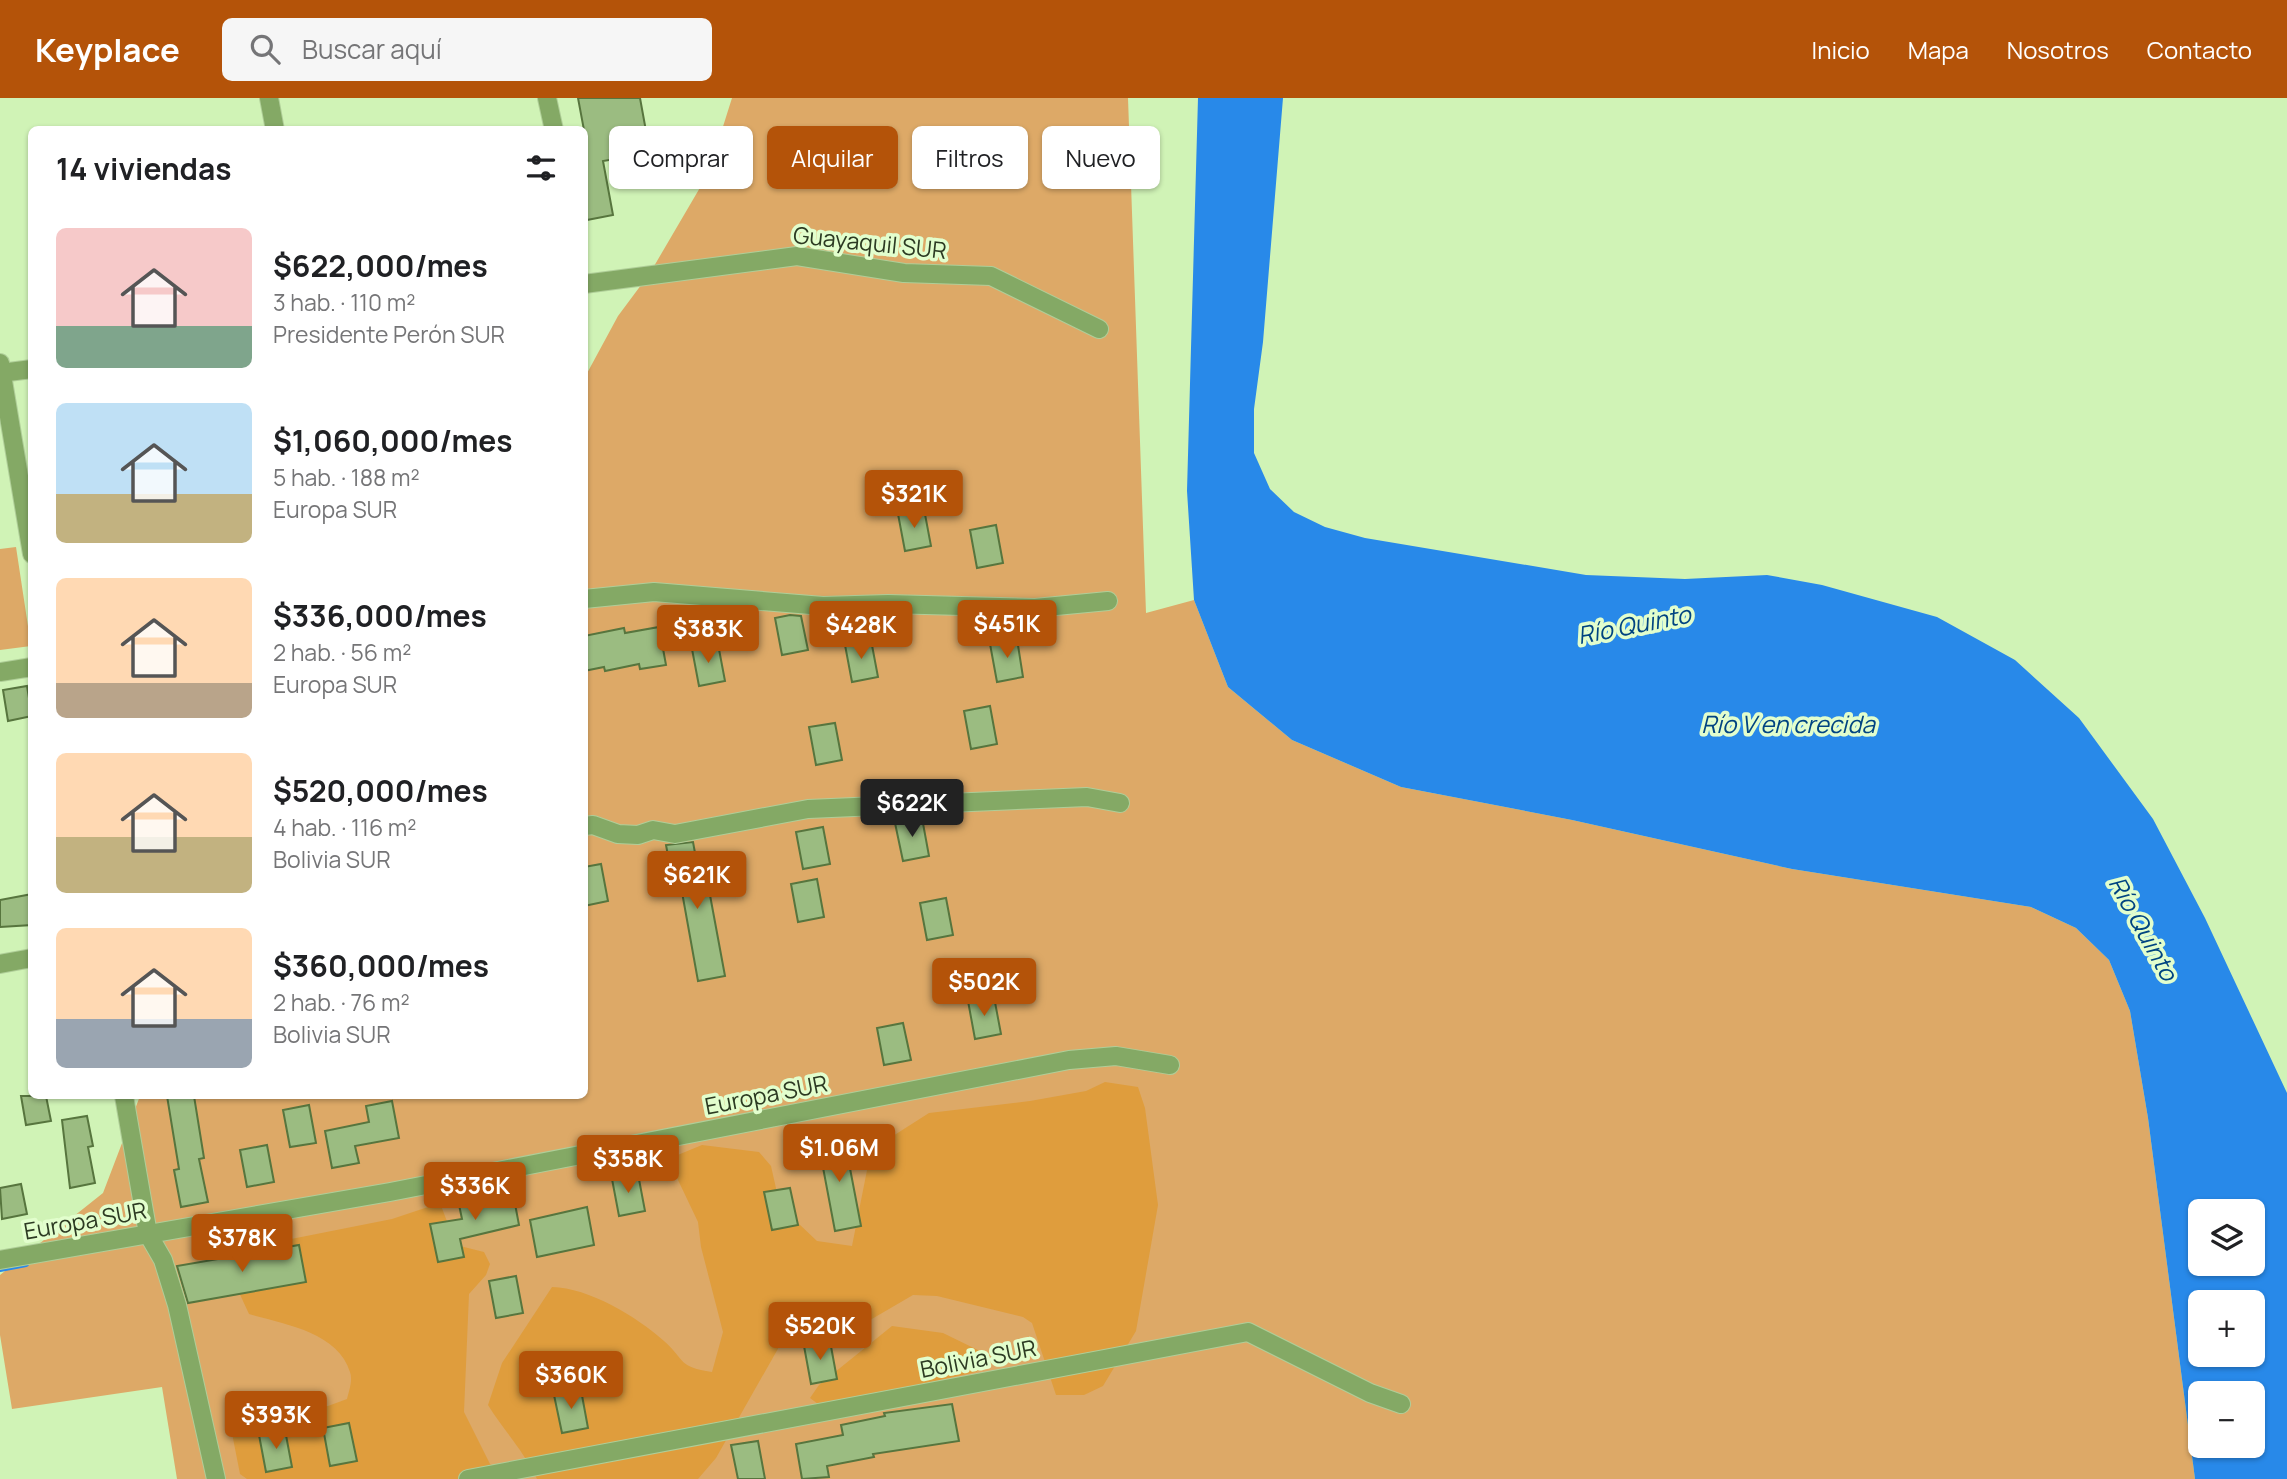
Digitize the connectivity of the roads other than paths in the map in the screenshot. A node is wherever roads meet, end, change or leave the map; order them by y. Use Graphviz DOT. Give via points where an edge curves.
graph roads {
  1 [pos="269,98"];
  2 [pos="547,98"];
  3 [pos="274,126"];
  4 [pos="553,126"];
  5 [pos="588,283"];
  6 [pos="1099,329"];
  7 [pos="28,369"];
  8 [pos="1,370"];
  9 [pos="28,530"];
  10 [pos="588,599"];
  11 [pos="1108,601"];
  12 [pos="28,668"];
  13 [pos="0,672"];
  14 [pos="1120,803"];
  15 [pos="588,825"];
  16 [pos="28,959"];
  17 [pos="0,964"];
  18 [pos="1170,1065"];
  19 [pos="125,1099"];
  20 [pos="148,1234"];
  21 [pos="0,1260"];
  22 [pos="1401,1404"];
  23 [pos="216,1479"];
  24 [pos="468,1479"];
  1 -- 3 [label="street"];
  2 -- 4 [label="street"];
  5 -- 6 [label="street, Guayaquil SUR" via="797,256 904,273 991,276"];
  7 -- 8 [label="street"];
  8 -- 9 [label="street"];
  10 -- 11 [label="street" via="654,592 823,606 1035,608"];
  12 -- 13 [label="street"];
  14 -- 15 [label="street" via="1087,797 808,809 675,834 653,830 618,834"];
  16 -- 17 [label="street"];
  18 -- 20 [label="street, Europa SUR" via="1116,1056 1069,1060 390,1192"];
  19 -- 20 [label="street"];
  20 -- 21 [label="street, Europa SUR"];
  20 -- 23 [label="street" via="163,1260 177,1305"];
  22 -- 24 [label="street, Bolivia SUR" via="1248,1332"];
}
